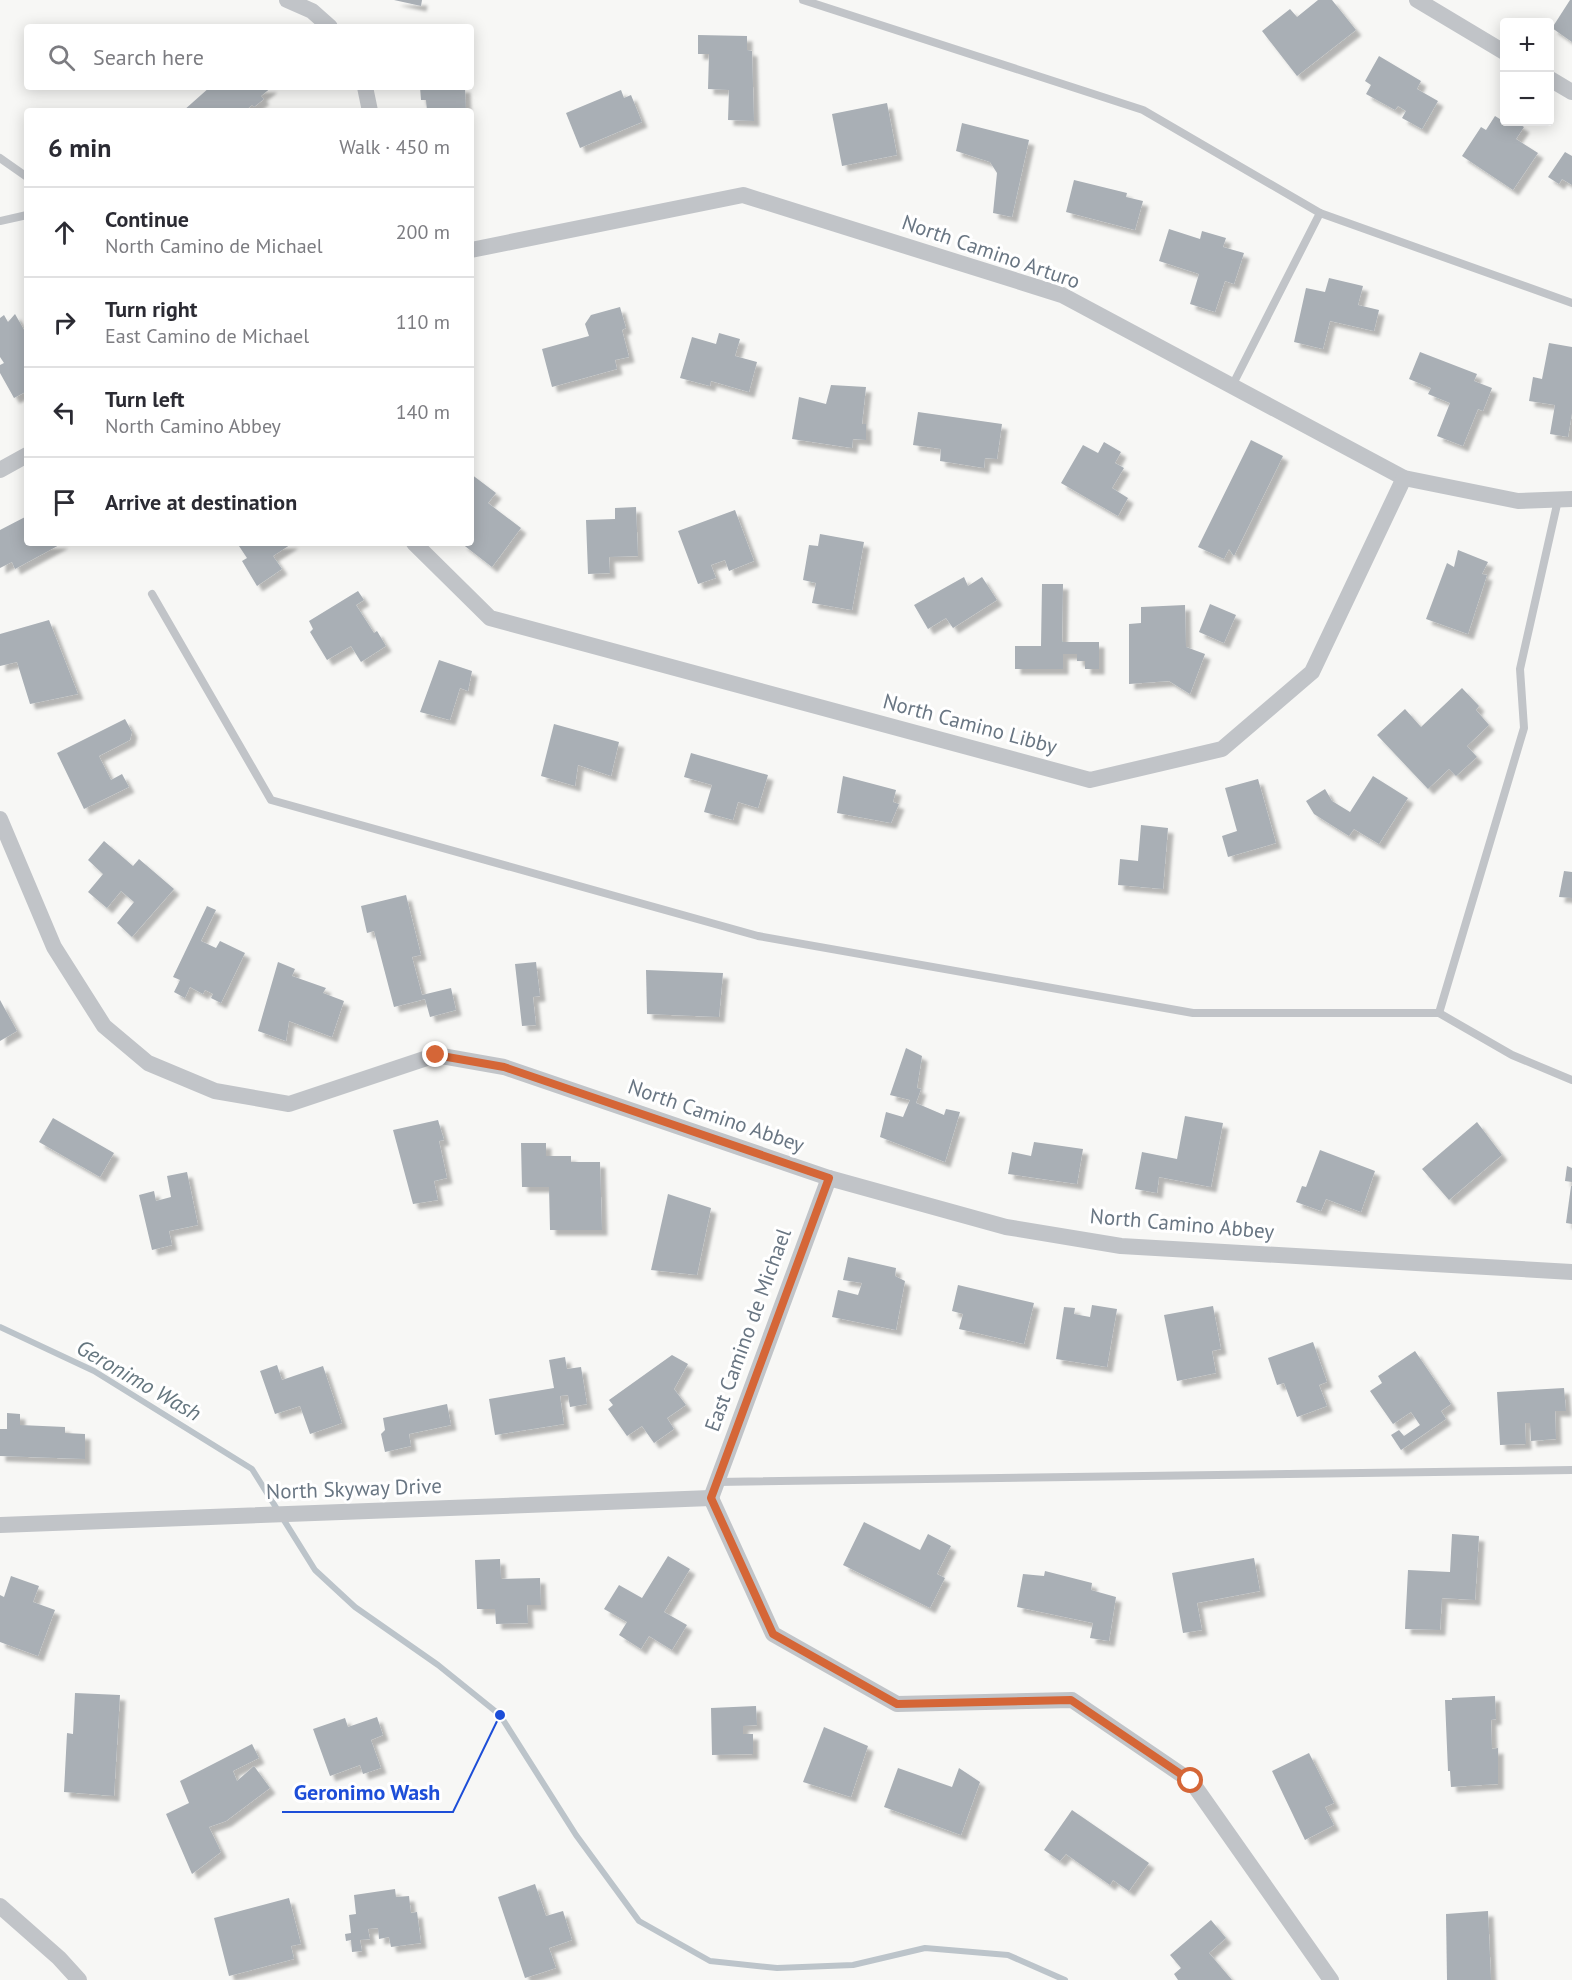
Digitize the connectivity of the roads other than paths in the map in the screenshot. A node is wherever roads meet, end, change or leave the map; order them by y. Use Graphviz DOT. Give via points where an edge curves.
graph roads {
  1 [pos="287,0"];
  2 [pos="803,0"];
  3 [pos="1417,0"];
  4 [pos="327,24"];
  5 [pos="1500,50"];
  6 [pos="1554,81"];
  7 [pos="366,90"];
  8 [pos="1572,92"];
  9 [pos="369,108"];
  10 [pos="0,158"];
  11 [pos="24,175"];
  12 [pos="1320,213"];
  13 [pos="24,216"];
  14 [pos="0,221"];
  15 [pos="474,249"];
  16 [pos="1572,303"];
  17 [pos="1232,386"];
  18 [pos="24,457"];
  19 [pos="0,470"];
  20 [pos="1404,478"];
  21 [pos="1565,500"];
  22 [pos="417,546"];
  23 [pos="152,594"];
  24 [pos="0,819"];
  25 [pos="1439,1013"];
  26 [pos="1572,1080"];
  27 [pos="829,1178"];
  28 [pos="1572,1272"];
  29 [pos="1572,1470"];
  30 [pos="713,1490"];
  31 [pos="0,1524"];
  32 [pos="0,1906"];
  33 [pos="79,1980"];
  34 [pos="1331,1980"];
  1 -- 4 [label="street" via="312,11"];
  2 -- 12 [label="lane" via="1143,110"];
  3 -- 5 [label="street"];
  6 -- 8 [label="street"];
  7 -- 9 [label="street"];
  10 -- 11 [label="lane"];
  12 -- 16 [label="lane"];
  12 -- 17 [label="lane"];
  13 -- 14 [label="lane"];
  15 -- 17 [label="street, North Camino Arturo" via="743,195 1062,295"];
  17 -- 20 [label="street, North Camino Arturo"];
  18 -- 19 [label="street"];
  20 -- 21 [label="street, North Camino Arturo" via="1518,501"];
  20 -- 22 [label="street, North Camino Libby" via="1312,672 1222,749 1090,780 490,618"];
  21 -- 25 [label="lane" via="1520,669 1524,728"];
  23 -- 25 [label="lane" via="271,800 758,936 1193,1013"];
  24 -- 27 [label="street, North Camino Abbey" via="54,947 104,1026 148,1063 215,1092 289,1104 436,1055 504,1067"];
  25 -- 26 [label="lane" via="1512,1055"];
  27 -- 28 [label="street, North Camino Abbey" via="1006,1227 1121,1246"];
  27 -- 30 [label="street, East Camino de Michael"];
  29 -- 30 [label="lane"];
  30 -- 31 [label="street, North Skyway Drive"];
  30 -- 34 [label="street" via="773,1634 897,1704 1071,1700 1191,1781"];
  32 -- 33 [label="street"];
}
